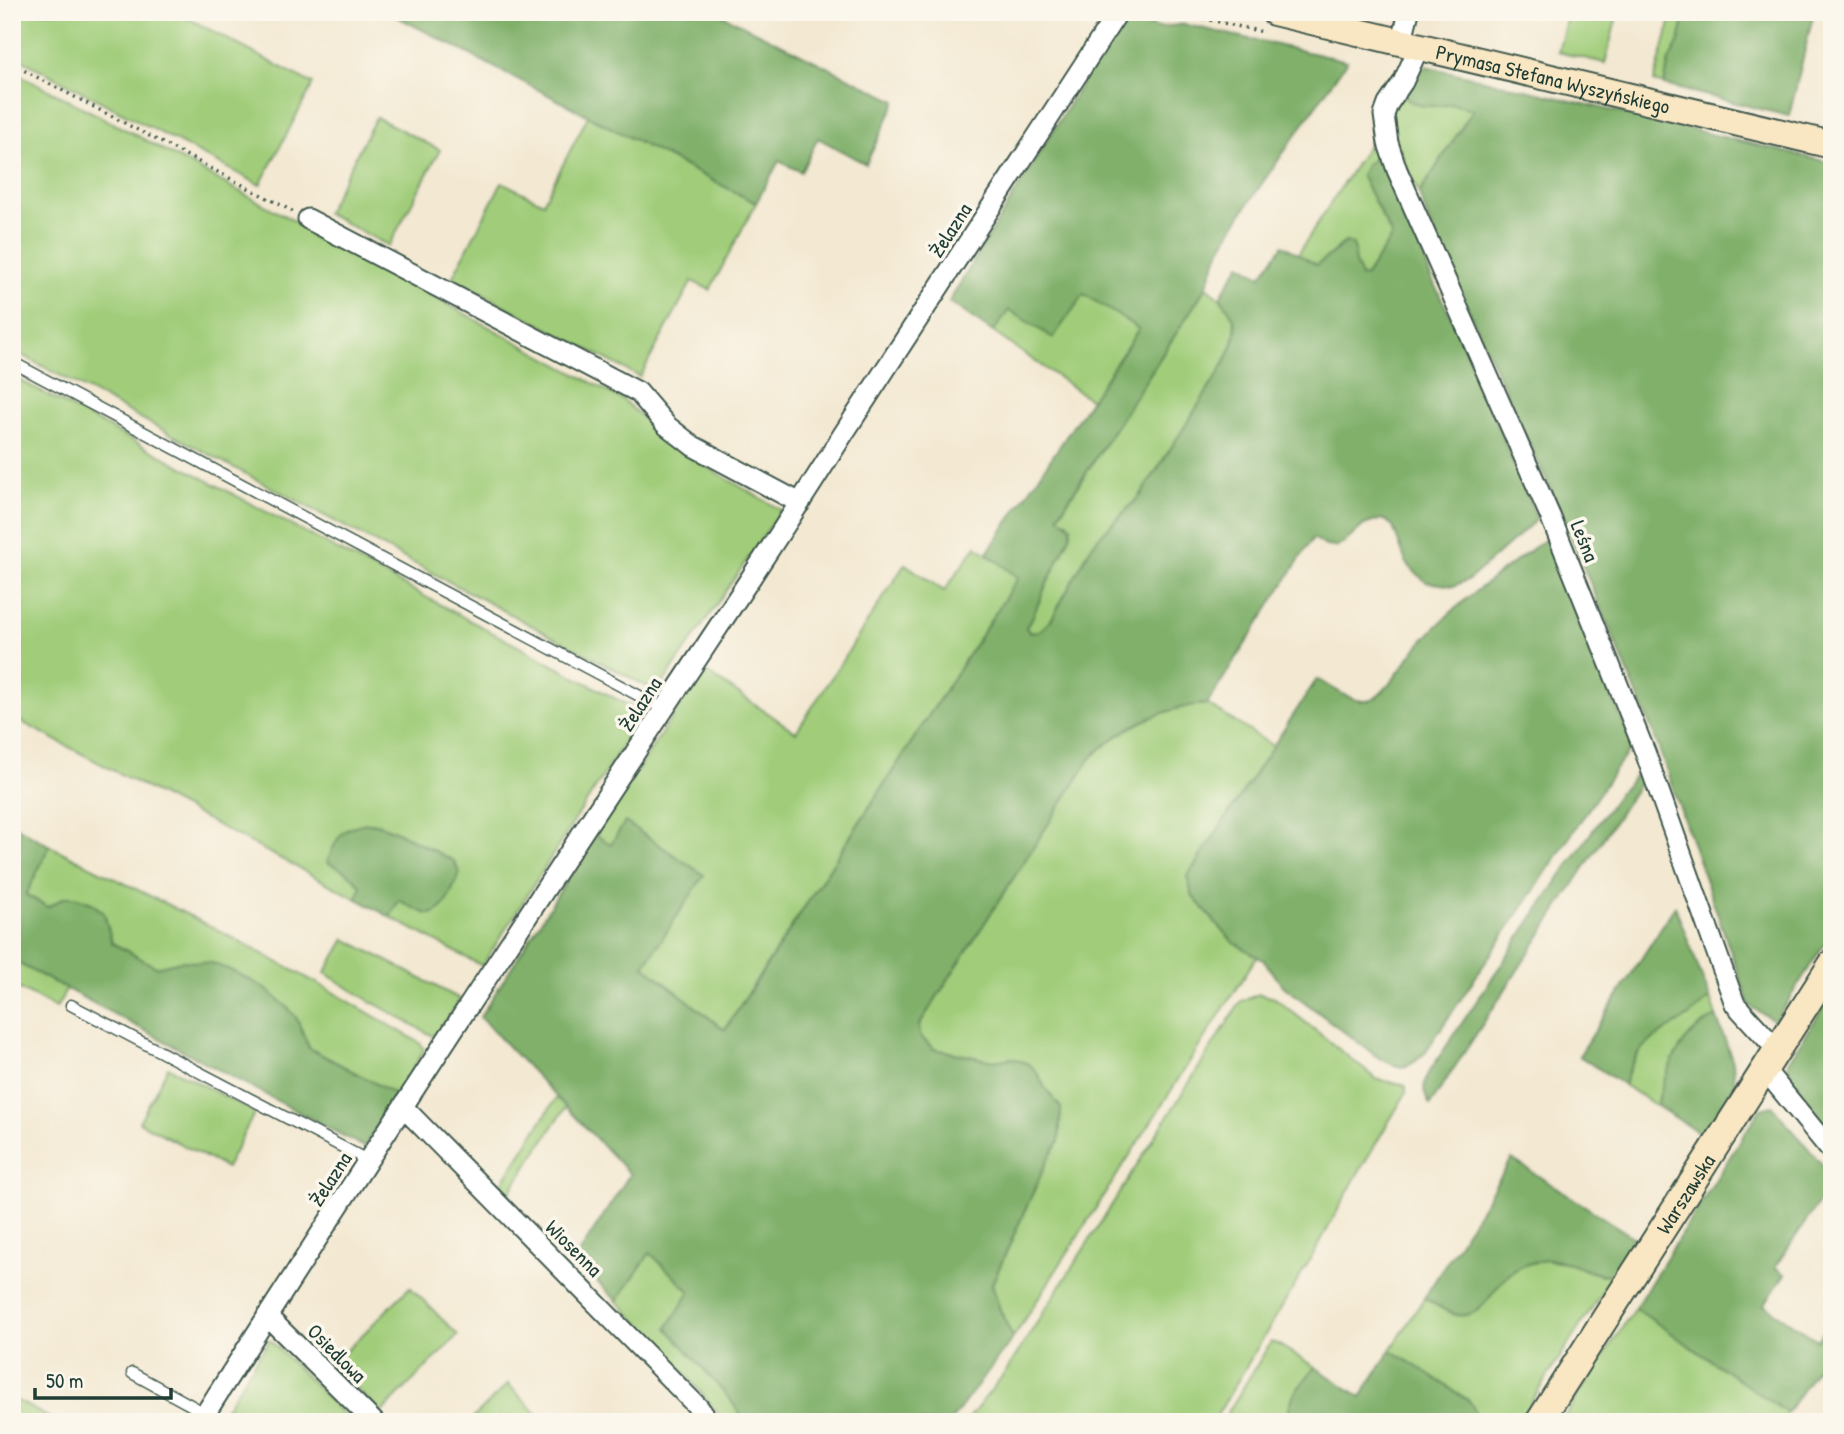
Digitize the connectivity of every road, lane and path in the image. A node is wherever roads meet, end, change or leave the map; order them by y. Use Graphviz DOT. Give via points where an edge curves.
graph roads {
  1 [pos="1173,12"];
  2 [pos="1409,12"];
  3 [pos="1122,13"];
  4 [pos="1278,13"];
  5 [pos="1339,20"];
  6 [pos="1410,45"];
  7 [pos="12,64"];
  8 [pos="1832,145"];
  9 [pos="308,219"];
  10 [pos="12,362"];
  11 [pos="800,503"];
  12 [pos="664,709"];
  13 [pos="1832,964"];
  14 [pos="72,1005"];
  15 [pos="1780,1047"];
  16 [pos="1765,1070"];
  17 [pos="404,1108"];
  18 [pos="1832,1152"];
  19 [pos="369,1161"];
  20 [pos="268,1316"];
  21 [pos="132,1373"];
  22 [pos="203,1418"];
  23 [pos="374,1422"];
  24 [pos="709,1422"];
  25 [pos="1539,1422"];
  1 -- 3 [label="path" via="1159,19"];
  2 -- 6 [label="street, Leśna"];
  3 -- 11 [label="street, Żelazna"];
  4 -- 5 [label="street, Prymasa Stefana Wyszyńskiego"];
  5 -- 6 [label="street, Prymasa Stefana Wyszyńskiego"];
  6 -- 8 [label="street, Prymasa Stefana Wyszyńskiego"];
  6 -- 15 [label="street, Leśna" via="1403,82 1384,116 1396,170 1551,518 1645,752 1735,1004"];
  7 -- 9 [label="path"];
  9 -- 11 [label="street" via="638,391 666,425 693,446"];
  10 -- 12 [label="lane"];
  11 -- 12 [label="street, Żelazna"];
  12 -- 17 [label="street, Żelazna"];
  13 -- 15 [label="street, Warszawska"];
  14 -- 19 [label="lane"];
  15 -- 16 [label="street, Warszawska"];
  16 -- 18 [label="street"];
  16 -- 25 [label="street, Warszawska"];
  17 -- 19 [label="street, Żelazna"];
  17 -- 24 [label="street, Wiosenna"];
  19 -- 20 [label="street, Żelazna"];
  20 -- 22 [label="street, Żelazna"];
  20 -- 23 [label="street, Osiedlowa"];
  21 -- 22 [label="lane"];
}
